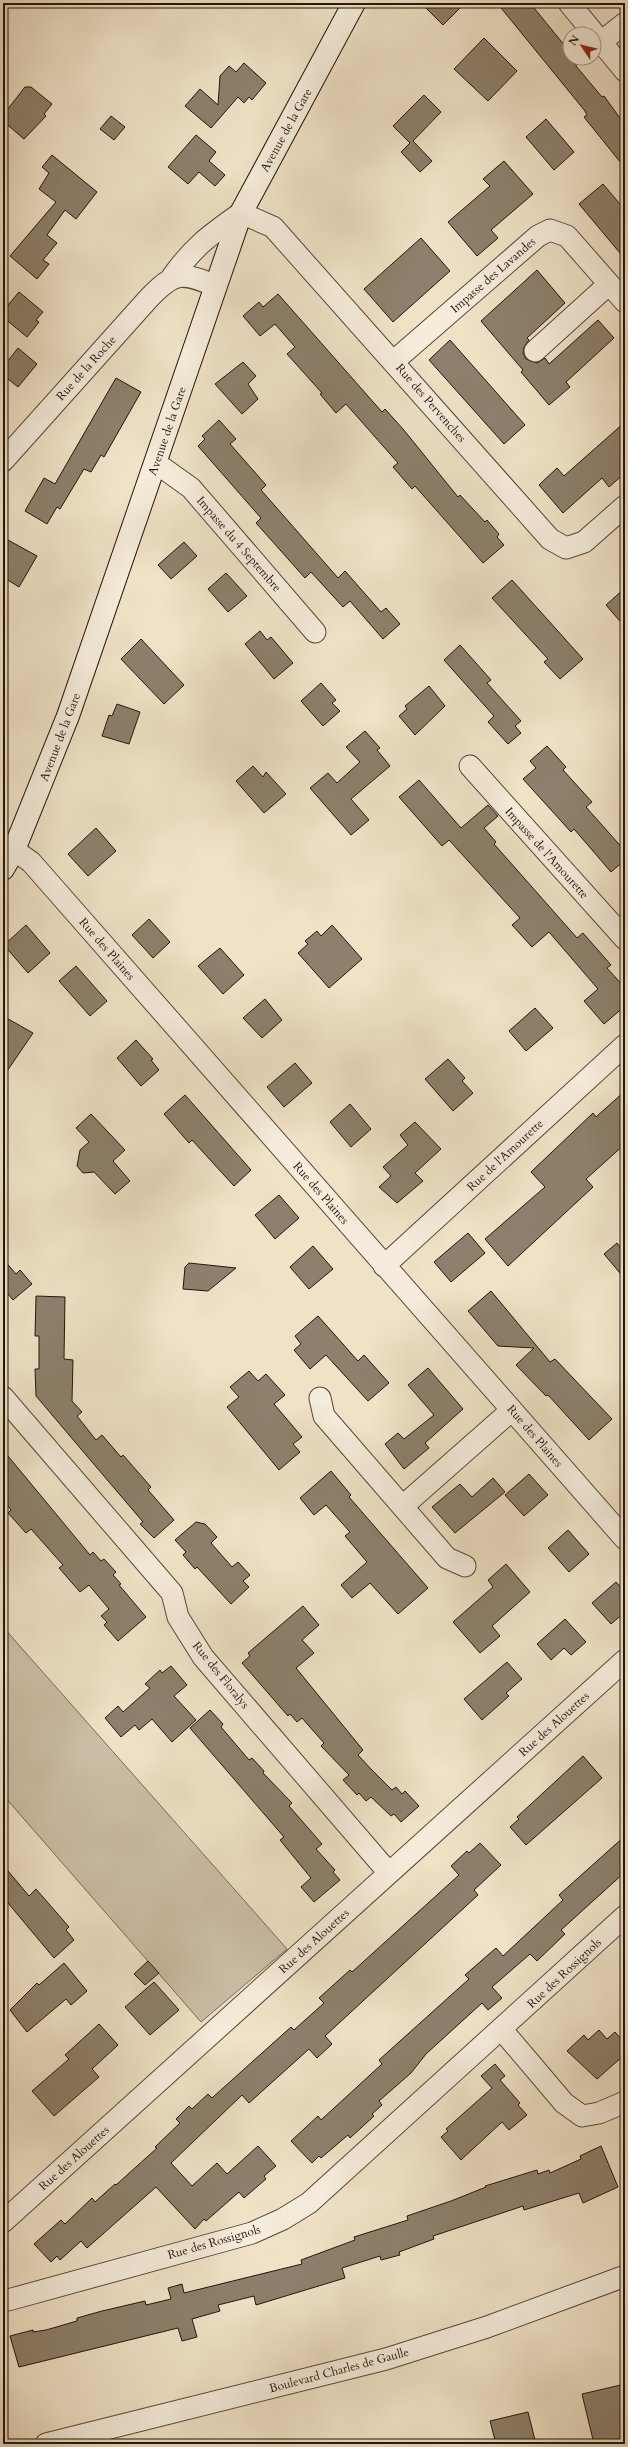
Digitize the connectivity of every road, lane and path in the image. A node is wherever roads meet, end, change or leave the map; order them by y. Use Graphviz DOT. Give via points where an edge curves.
graph roads {
  1 [pos="354,3"];
  2 [pos="569,3"];
  3 [pos="625,23"];
  4 [pos="588,26"];
  5 [pos="602,41"];
  6 [pos="602,43"];
  7 [pos="625,71"];
  8 [pos="241,213"];
  9 [pos="172,277"];
  10 [pos="609,284"];
  11 [pos="216,286"];
  12 [pos="625,302"];
  13 [pos="535,351"];
  14 [pos="394,361"];
  15 [pos="3,461"];
  16 [pos="156,463"];
  17 [pos="625,506"];
  18 [pos="316,632"];
  19 [pos="470,766"];
  20 [pos="14,850"];
  21 [pos="3,869"];
  22 [pos="625,939"];
  23 [pos="625,1044"];
  24 [pos="384,1266"];
  25 [pos="3,1397"];
  26 [pos="320,1398"];
  27 [pos="512,1410"];
  28 [pos="403,1506"];
  29 [pos="625,1539"];
  30 [pos="465,1566"];
  31 [pos="625,1660"];
  32 [pos="389,1873"];
  33 [pos="625,1916"];
  34 [pos="502,2030"];
  35 [pos="625,2102"];
  36 [pos="3,2222"];
  37 [pos="625,2276"];
  38 [pos="3,2299"];
  39 [pos="46,2444"];
  1 -- 8 [label="street, Avenue de la Gare"];
  2 -- 4 [label="street"];
  3 -- 5 [label="street"];
  6 -- 7 [label="street"];
  8 -- 9 [label="street, Rue de la Roche" via="188,253"];
  8 -- 11 [label="street, Avenue de la Gare"];
  8 -- 14 [label="street, Rue des Pervenches" via="273,227"];
  9 -- 11 [label="street" via="191,276"];
  9 -- 15 [label="street, Rue de la Roche" via="149,298"];
  10 -- 12 [label="street, Impasse des Lavandes"];
  10 -- 13 [label="street"];
  10 -- 14 [label="street, Impasse des Lavandes" via="567,236 550,230 538,236"];
  11 -- 16 [label="street, Avenue de la Gare"];
  14 -- 17 [label="street, Rue des Pervenches" via="550,539 566,548 584,542"];
  16 -- 18 [label="street, Impasse du 4 Septembre" via="191,488"];
  16 -- 20 [label="street, Avenue de la Gare" via="68,716"];
  19 -- 22 [label="street, Impasse de l'Amourette"];
  20 -- 21 [label="street, Avenue de la Gare"];
  20 -- 24 [label="street, Rue des Plaines" via="36,868"];
  23 -- 24 [label="street, Rue de l'Amourette"];
  24 -- 27 [label="street, Rue des Plaines"];
  25 -- 32 [label="street, Rue des Floralys" via="172,1593 178,1617 203,1656"];
  26 -- 28 [label="street" via="324,1416"];
  27 -- 28 [label="street"];
  27 -- 29 [label="street, Rue des Plaines"];
  28 -- 30 [label="street" via="446,1558"];
  31 -- 32 [label="street, Rue des Alouettes"];
  32 -- 36 [label="street, Rue des Alouettes"];
  33 -- 34 [label="street, Rue des Rossignols"];
  34 -- 35 [label="street" via="564,2103 582,2116 599,2113"];
  34 -- 38 [label="street, Rue des Rossignols" via="309,2203 283,2219 252,2233 8,2300"];
  37 -- 39 [label="street, Boulevard Charles de Gaulle" via="487,2327 386,2359"];
}
